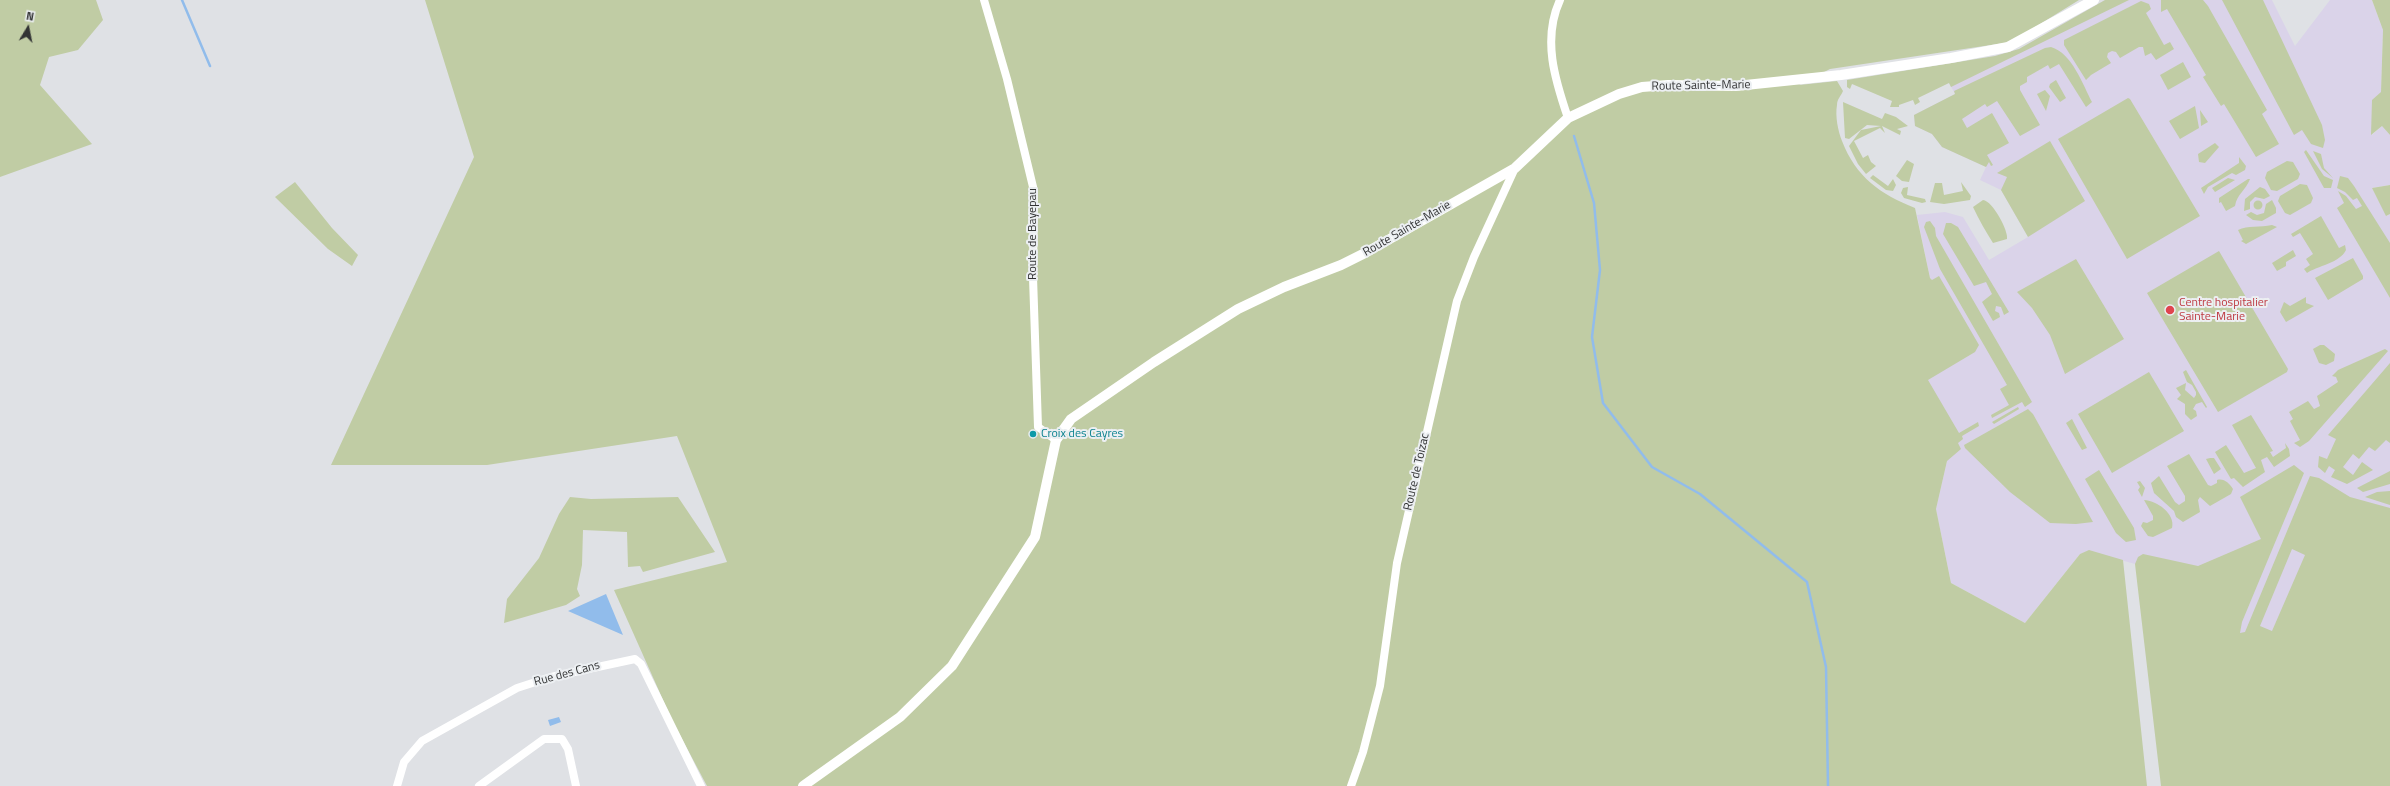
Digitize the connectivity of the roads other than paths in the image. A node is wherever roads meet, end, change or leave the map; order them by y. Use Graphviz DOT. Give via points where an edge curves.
graph roads {
  1 [pos="984,0"];
  2 [pos="1560,0"];
  3 [pos="2094,0"];
  4 [pos="1568,118"];
  5 [pos="1516,168"];
  6 [pos="1056,440"];
  7 [pos="397,786"];
  8 [pos="479,786"];
  9 [pos="576,786"];
  10 [pos="701,786"];
  11 [pos="803,786"];
  12 [pos="1351,786"];
  1 -- 6 [label="street, Route de Bayepau" via="1009,87 1034,191 1033,278 1038,428"];
  2 -- 4 [label="street" via="1550,34 1556,83"];
  3 -- 4 [label="street, Route Sainte-Marie" via="2008,47 1879,70 1744,86 1642,87 1619,94"];
  4 -- 5 [label="street, Route Sainte-Marie"];
  5 -- 6 [label="street, Route Sainte-Marie" via="1365,253 1341,265 1284,286 1238,309 1071,419"];
  5 -- 12 [label="street, Route de Toizac" via="1474,257 1458,301 1397,563 1380,686"];
  6 -- 11 [label="street" via="1035,537 952,666 900,717"];
  7 -- 10 [label="street, Rue des Cans" via="404,762 422,741 517,688 551,677 635,659 641,664"];
  8 -- 9 [label="street" via="544,739 552,737 562,739 568,749"];
}
